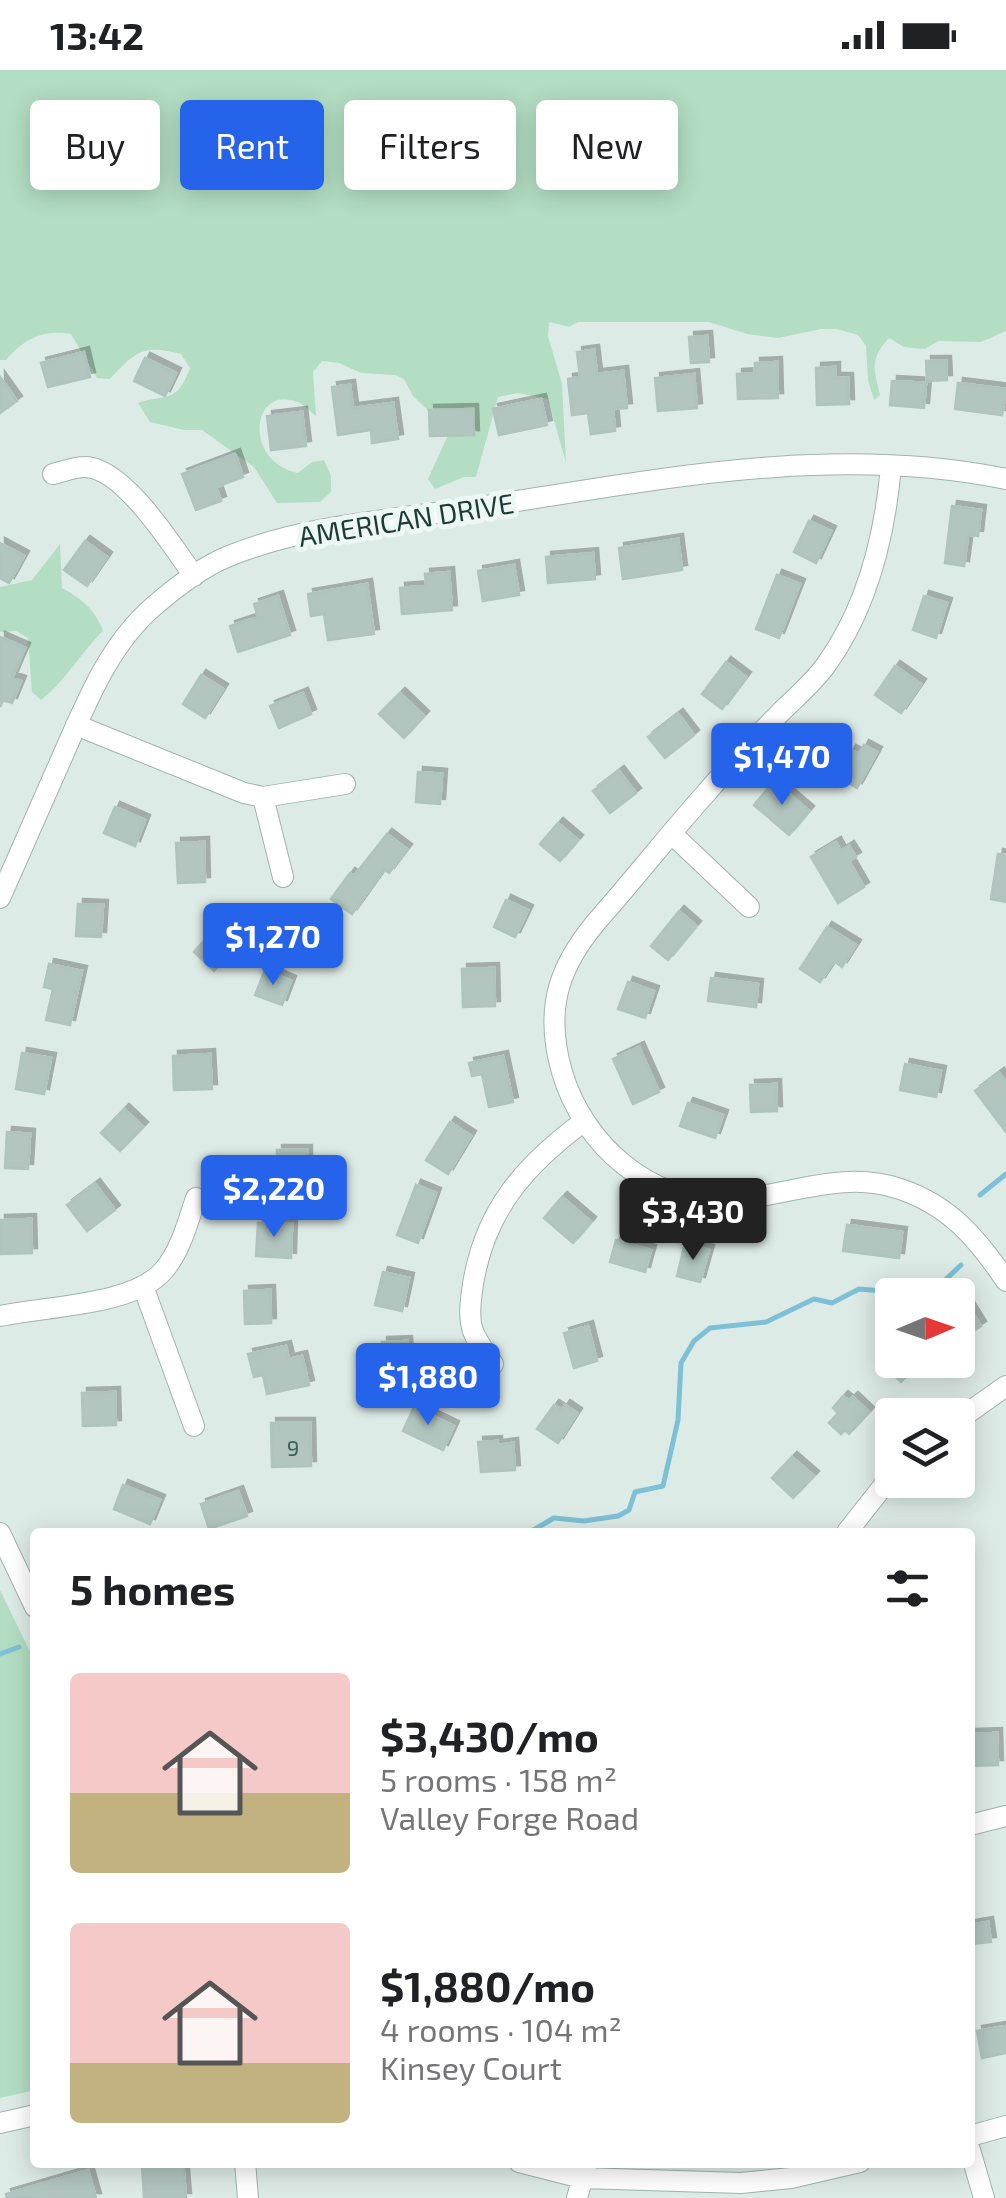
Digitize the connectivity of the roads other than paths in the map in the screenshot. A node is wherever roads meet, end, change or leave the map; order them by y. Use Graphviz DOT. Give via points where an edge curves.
graph roads {
  1 [pos="891,466"];
  2 [pos="53,474"];
  3 [pos="1006,479"];
  4 [pos="194,576"];
  5 [pos="76,724"];
  6 [pos="345,784"];
  7 [pos="263,797"];
  8 [pos="672,834"];
  9 [pos="283,878"];
  10 [pos="0,898"];
  11 [pos="749,907"];
  12 [pos="584,1122"];
  13 [pos="196,1198"];
  14 [pos="1006,1281"];
  15 [pos="143,1286"];
  16 [pos="0,1316"];
  17 [pos="493,1364"];
  18 [pos="1006,1386"];
  19 [pos="975,1408"];
  20 [pos="194,1426"];
  21 [pos="875,1497"];
  22 [pos="849,1528"];
  23 [pos="0,1533"];
  24 [pos="30,1596"];
  25 [pos="1006,1816"];
  26 [pos="975,1823"];
  27 [pos="30,2116"];
  28 [pos="0,2123"];
  29 [pos="1006,2126"];
  30 [pos="975,2135"];
  31 [pos="975,2167"];
  32 [pos="246,2168"];
  33 [pos="540,2168"];
  34 [pos="834,2168"];
  35 [pos="582,2180"];
  36 [pos="248,2198"];
  37 [pos="984,2198"];
  1 -- 3 [label="street, AMERICAN DRIVE"];
  1 -- 4 [label="street, AMERICAN DRIVE" via="712,472 353,526 281,538"];
  1 -- 8 [label="street" via="865,590 837,648"];
  2 -- 4 [label="street" via="83,466 108,476 132,496"];
  4 -- 5 [label="street, AMERICAN DRIVE" via="126,636"];
  5 -- 7 [label="street"];
  5 -- 10 [label="street, AMERICAN DRIVE"];
  6 -- 7 [label="street"];
  7 -- 9 [label="street"];
  8 -- 11 [label="street"];
  8 -- 12 [label="street" via="584,935 562,974 555,1045"];
  12 -- 14 [label="street" via="629,1170 666,1190 701,1198 744,1198 826,1183 900,1188 953,1216"];
  12 -- 17 [label="street" via="525,1170 484,1242 472,1328"];
  13 -- 15 [label="street" via="171,1260"];
  15 -- 16 [label="street"];
  15 -- 20 [label="street"];
  18 -- 19 [label="street"];
  21 -- 22 [label="street"];
  23 -- 24 [label="street"];
  25 -- 26 [label="street"];
  27 -- 28 [label="street"];
  29 -- 30 [label="street"];
  31 -- 37 [label="street"];
  32 -- 36 [label="street"];
  33 -- 35 [label="street"];
  34 -- 35 [label="street" via="742,2183"];
}
